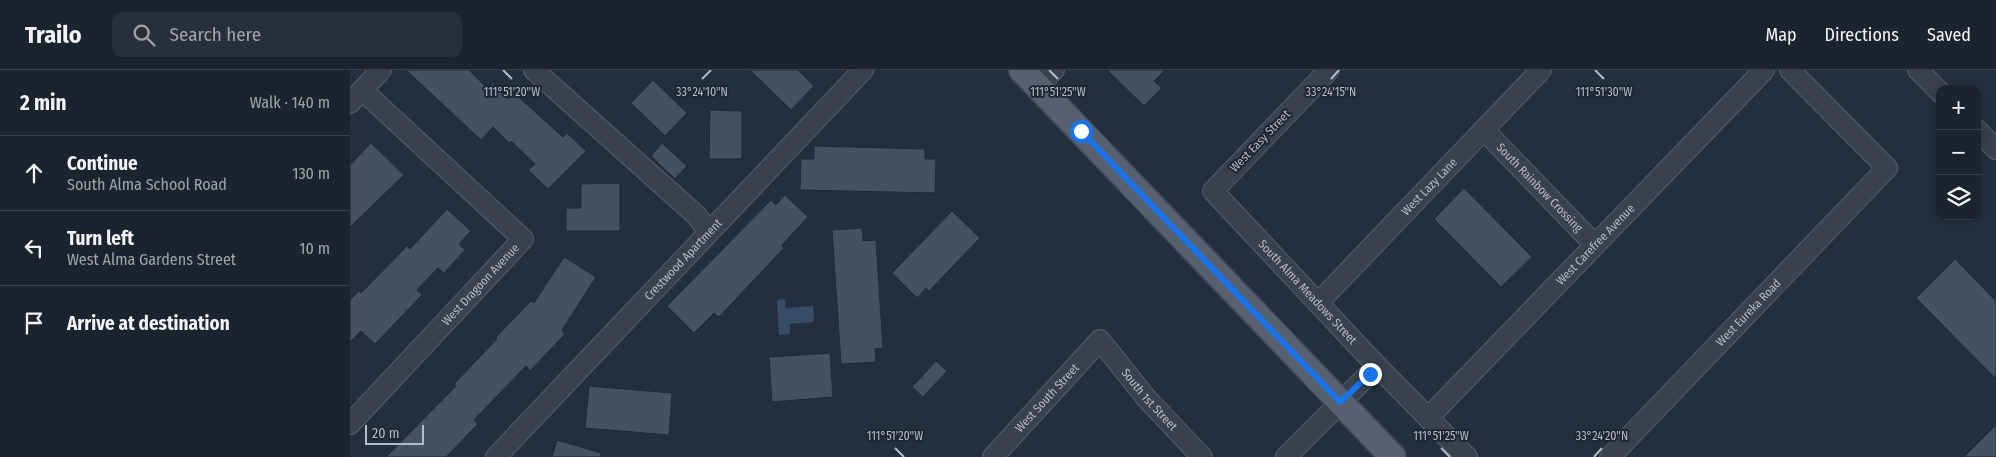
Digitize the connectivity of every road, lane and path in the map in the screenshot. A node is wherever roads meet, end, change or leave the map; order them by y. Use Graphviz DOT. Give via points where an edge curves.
graph roads {
  1 [pos="381,70"];
  2 [pos="863,70"];
  3 [pos="1329,70"];
  4 [pos="1542,70"];
  5 [pos="1764,70"];
  6 [pos="1790,70"];
  7 [pos="1918,70"];
  8 [pos="536,71"];
  9 [pos="1038,75"];
  10 [pos="1936,88"];
  11 [pos="356,96"];
  12 [pos="1484,130"];
  13 [pos="1981,134"];
  14 [pos="1996,149"];
  15 [pos="1213,191"];
  16 [pos="708,231"];
  17 [pos="1595,245"];
  18 [pos="1318,303"];
  19 [pos="1100,340"];
  20 [pos="1377,366"];
  21 [pos="1340,402"];
  22 [pos="1428,418"];
  23 [pos="350,424"];
  24 [pos="500,453"];
  25 [pos="994,457"];
  26 [pos="1202,457"];
  27 [pos="1286,457"];
  28 [pos="1394,457"];
  29 [pos="1467,457"];
  30 [pos="1610,457"];
  1 -- 11 [label="street"];
  2 -- 16 [label="street, Crestwood Apartment"];
  3 -- 15 [label="street, West Easy Street"];
  4 -- 12 [label="street, West Lazy Lane"];
  5 -- 17 [label="street, West Carefree Avenue"];
  6 -- 30 [label="street, West Eureka Road" via="1887,168"];
  7 -- 10 [label="street"];
  8 -- 16 [label="street" via="697,216"];
  9 -- 21 [label="main road"];
  11 -- 23 [label="street, West Dragoon Avenue" via="523,239"];
  12 -- 17 [label="street, South Rainbow Crossing"];
  12 -- 18 [label="street, West Lazy Lane"];
  13 -- 14 [label="street"];
  15 -- 18 [label="street, South Alma Meadows Street"];
  16 -- 24 [label="street, Crestwood Apartment"];
  17 -- 22 [label="street, West Carefree Avenue"];
  18 -- 20 [label="street, South Alma Meadows Street"];
  19 -- 25 [label="street, West South Street"];
  19 -- 26 [label="street, South 1st Street" via="1147,399"];
  20 -- 21 [label="street"];
  20 -- 22 [label="street, South Alma Meadows Street"];
  21 -- 27 [label="street"];
  21 -- 28 [label="main road"];
  22 -- 29 [label="street, South Alma Meadows Street"];
}
